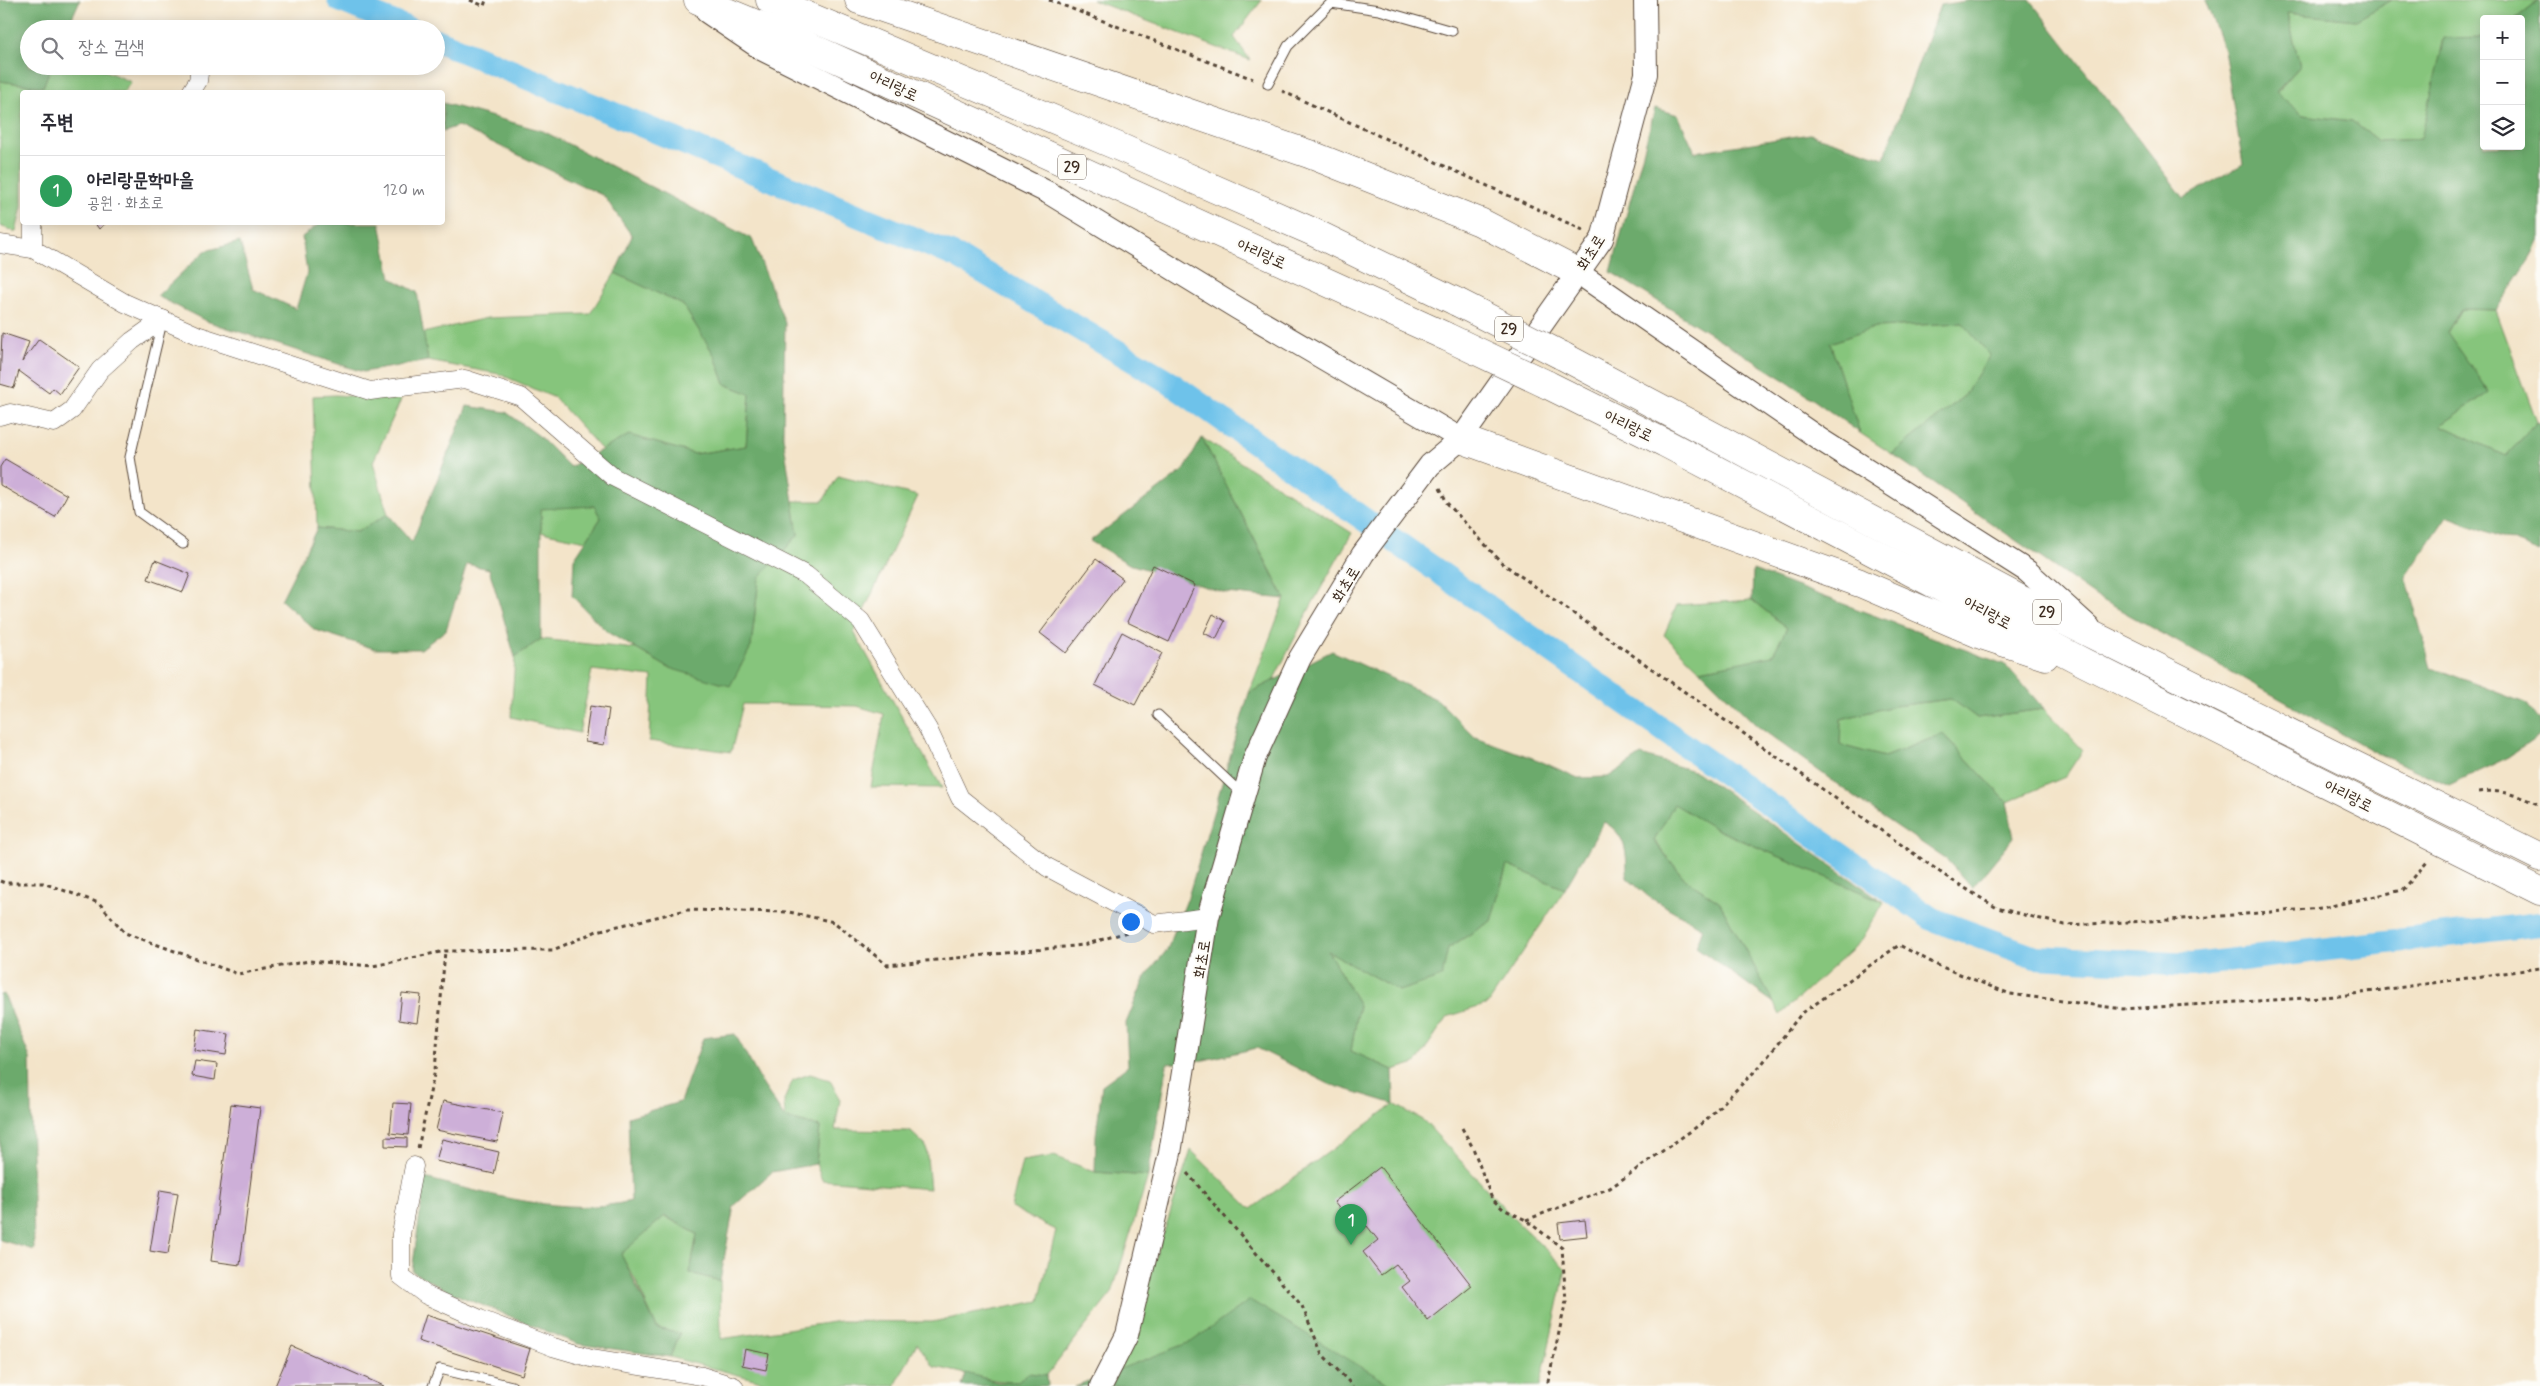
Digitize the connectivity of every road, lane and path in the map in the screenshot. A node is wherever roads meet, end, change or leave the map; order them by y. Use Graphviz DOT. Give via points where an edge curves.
graph roads {
  1 [pos="470,0"];
  2 [pos="486,0"];
  3 [pos="690,0"];
  4 [pos="698,0"];
  5 [pos="770,0"];
  6 [pos="859,0"];
  7 [pos="1049,0"];
  8 [pos="1645,0"];
  9 [pos="1452,31"];
  10 [pos="199,75"];
  11 [pos="1268,84"];
  12 [pos="192,90"];
  13 [pos="32,225"];
  14 [pos="1602,239"];
  15 [pos="0,244"];
  16 [pos="33,249"];
  17 [pos="1577,272"];
  18 [pos="163,319"];
  19 [pos="0,416"];
  20 [pos="1461,439"];
  21 [pos="1430,464"];
  22 [pos="183,544"];
  23 [pos="2105,641"];
  24 [pos="2085,663"];
  25 [pos="1158,715"];
  26 [pos="2479,792"];
  27 [pos="1243,795"];
  28 [pos="2540,805"];
  29 [pos="2540,857"];
  30 [pos="2428,860"];
  31 [pos="0,881"];
  32 [pos="2540,891"];
  33 [pos="1208,917"];
  34 [pos="1154,924"];
  35 [pos="445,951"];
  36 [pos="2540,968"];
  37 [pos="1462,1128"];
  38 [pos="1170,1153"];
  39 [pos="414,1166"];
  40 [pos="1526,1220"];
  41 [pos="433,1386"];
  42 [pos="512,1386"];
  43 [pos="734,1386"];
  44 [pos="1101,1386"];
  45 [pos="1353,1386"];
  46 [pos="1547,1386"];
  1 -- 2 [label="path" via="484,6"];
  3 -- 20 [label="street" via="763,50 1049,193"];
  4 -- 24 [label="main road, 아리랑로 / 29, bridge" via="793,39 1546,384 1674,447"];
  5 -- 23 [label="main road, 아리랑로 / 29, bridge" via="1302,227 1457,302"];
  6 -- 17 [label="main road" via="1309,154 1480,222"];
  7 -- 11 [label="path"];
  8 -- 14 [label="street, 화초로" via="1646,74"];
  9 -- 11 [label="lane" via="1379,10 1331,3 1288,46"];
  10 -- 12 [label="street"];
  11 -- 14 [label="path"];
  13 -- 16 [label="street"];
  14 -- 17 [label="street, 화초로"];
  15 -- 16 [label="street"];
  16 -- 18 [label="street" via="125,303"];
  17 -- 20 [label="street, 화초로"];
  17 -- 23 [label="street" via="1821,440 2027,571"];
  18 -- 19 [label="street" via="100,370 72,410 54,423 10,413"];
  18 -- 22 [label="lane" via="130,457 139,512"];
  18 -- 34 [label="street" via="197,334 370,391 465,379 521,397 613,476 806,575 861,621 928,729 960,798 1048,867"];
  20 -- 21 [label="street, 화초로"];
  20 -- 24 [label="main road" via="1860,583 1981,635 2034,654"];
  21 -- 27 [label="street, 화초로" via="1363,554 1300,658 1255,757"];
  21 -- 30 [label="path" via="1448,503 1502,563 1947,877 1997,908 2065,925 2322,908 2403,890"];
  23 -- 29 [label="main road, 아리랑로 / 29"];
  24 -- 32 [label="main road, 아리랑로 / 29"];
  25 -- 27 [label="lane"];
  26 -- 28 [label="path" via="2509,792"];
  27 -- 33 [label="street, 화초로"];
  31 -- 35 [label="path" via="42,883 99,903 125,933 238,974 309,961 373,966"];
  33 -- 34 [label="street"];
  33 -- 38 [label="street, 화초로"];
  34 -- 35 [label="path" via="1084,945 887,965 834,922 789,912 686,910 597,931 553,950"];
  35 -- 39 [label="path" via="436,1070"];
  36 -- 40 [label="path" via="2339,996 2123,1009 2010,994 1937,965 1899,945 1801,1014 1761,1065 1705,1121 1610,1188"];
  37 -- 40 [label="path" via="1492,1199 1503,1209"];
  38 -- 44 [label="street, 화초로" via="1127,1335"];
  38 -- 45 [label="path" via="1302,1306 1322,1354"];
  39 -- 43 [label="street" via="401,1234 401,1276 426,1295 498,1326 591,1358 702,1376"];
  40 -- 46 [label="path" via="1562,1248 1566,1301"];
  41 -- 42 [label="lane" via="440,1369"];
}
